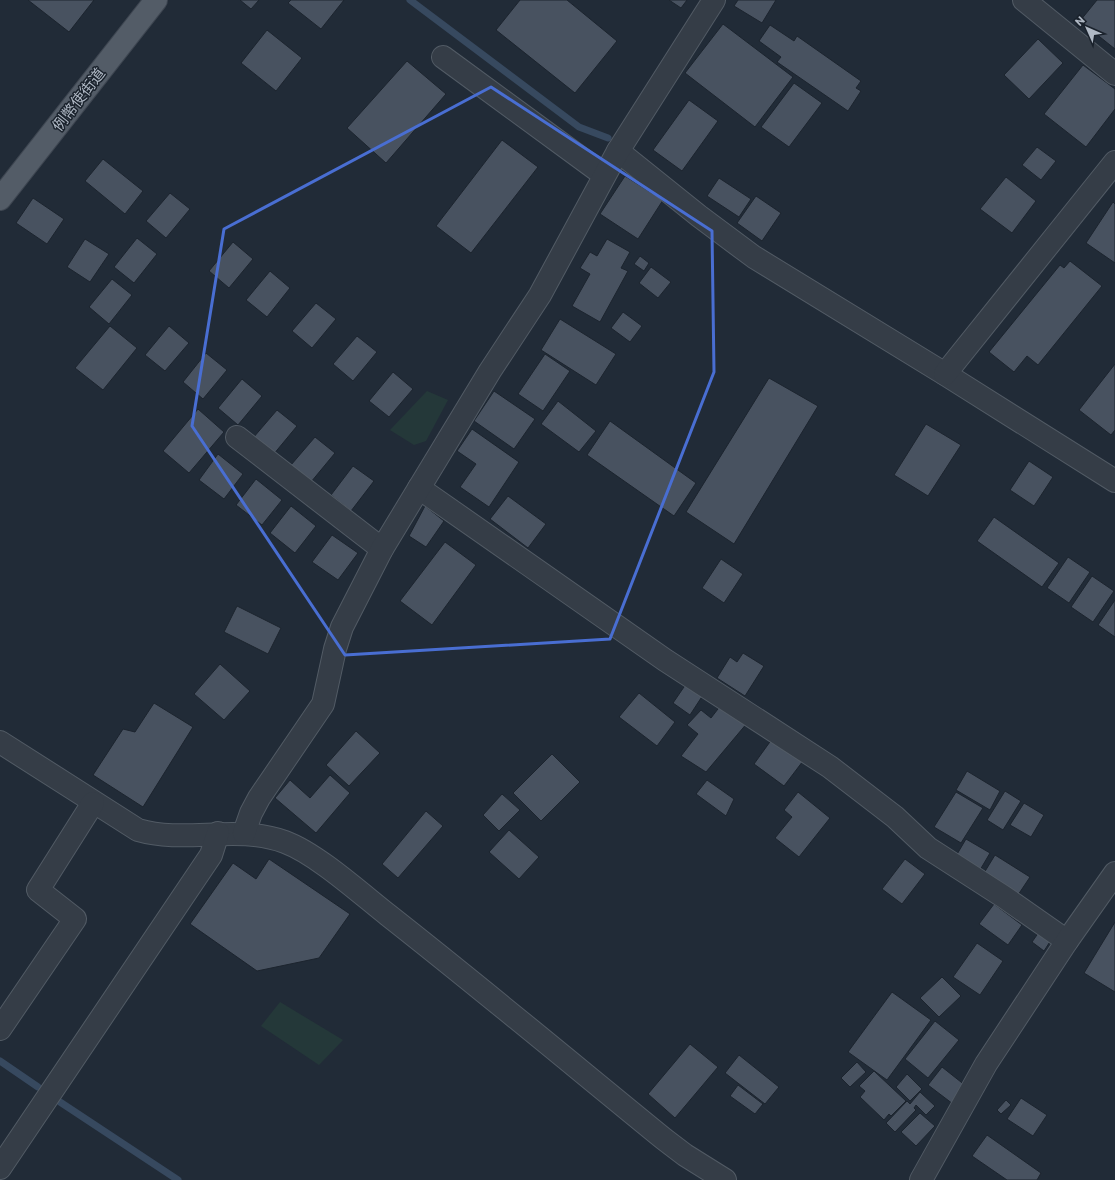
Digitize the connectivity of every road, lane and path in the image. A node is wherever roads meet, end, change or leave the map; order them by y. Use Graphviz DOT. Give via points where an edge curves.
graph roads {
  1 [pos="156,0"];
  2 [pos="714,0"];
  3 [pos="1024,0"];
  4 [pos="443,57"];
  5 [pos="1115,74"];
  6 [pos="618,151"];
  7 [pos="1115,162"];
  8 [pos="604,175"];
  9 [pos="0,199"];
  10 [pos="945,374"];
  11 [pos="237,438"];
  12 [pos="1115,481"];
  13 [pos="419,488"];
  14 [pos="382,550"];
  15 [pos="0,742"];
  16 [pos="93,803"];
  17 [pos="218,833"];
  18 [pos="244,833"];
  19 [pos="1115,873"];
  20 [pos="1067,941"];
  21 [pos="0,1028"];
  22 [pos="0,1168"];
  23 [pos="725,1180"];
  24 [pos="921,1180"];
  1 -- 9 [label="main road, 例幣使街道"];
  2 -- 6 [label="street"];
  3 -- 5 [label="street"];
  4 -- 8 [label="street"];
  6 -- 8 [label="street"];
  6 -- 10 [label="street" via="754,257"];
  7 -- 10 [label="street"];
  8 -- 13 [label="street" via="540,295"];
  10 -- 12 [label="street"];
  11 -- 14 [label="street"];
  13 -- 14 [label="street"];
  13 -- 20 [label="street" via="665,660 830,768 895,817 928,848"];
  14 -- 18 [label="street" via="342,628 323,704 259,798"];
  15 -- 16 [label="street"];
  16 -- 17 [label="street" via="138,830 153,834"];
  16 -- 21 [label="street" via="38,890 75,918"];
  17 -- 18 [label="street"];
  17 -- 22 [label="street" via="211,855"];
  18 -- 23 [label="street" via="265,835 306,852 405,928 664,1139"];
  19 -- 20 [label="street"];
  20 -- 24 [label="street" via="986,1064"];
}
